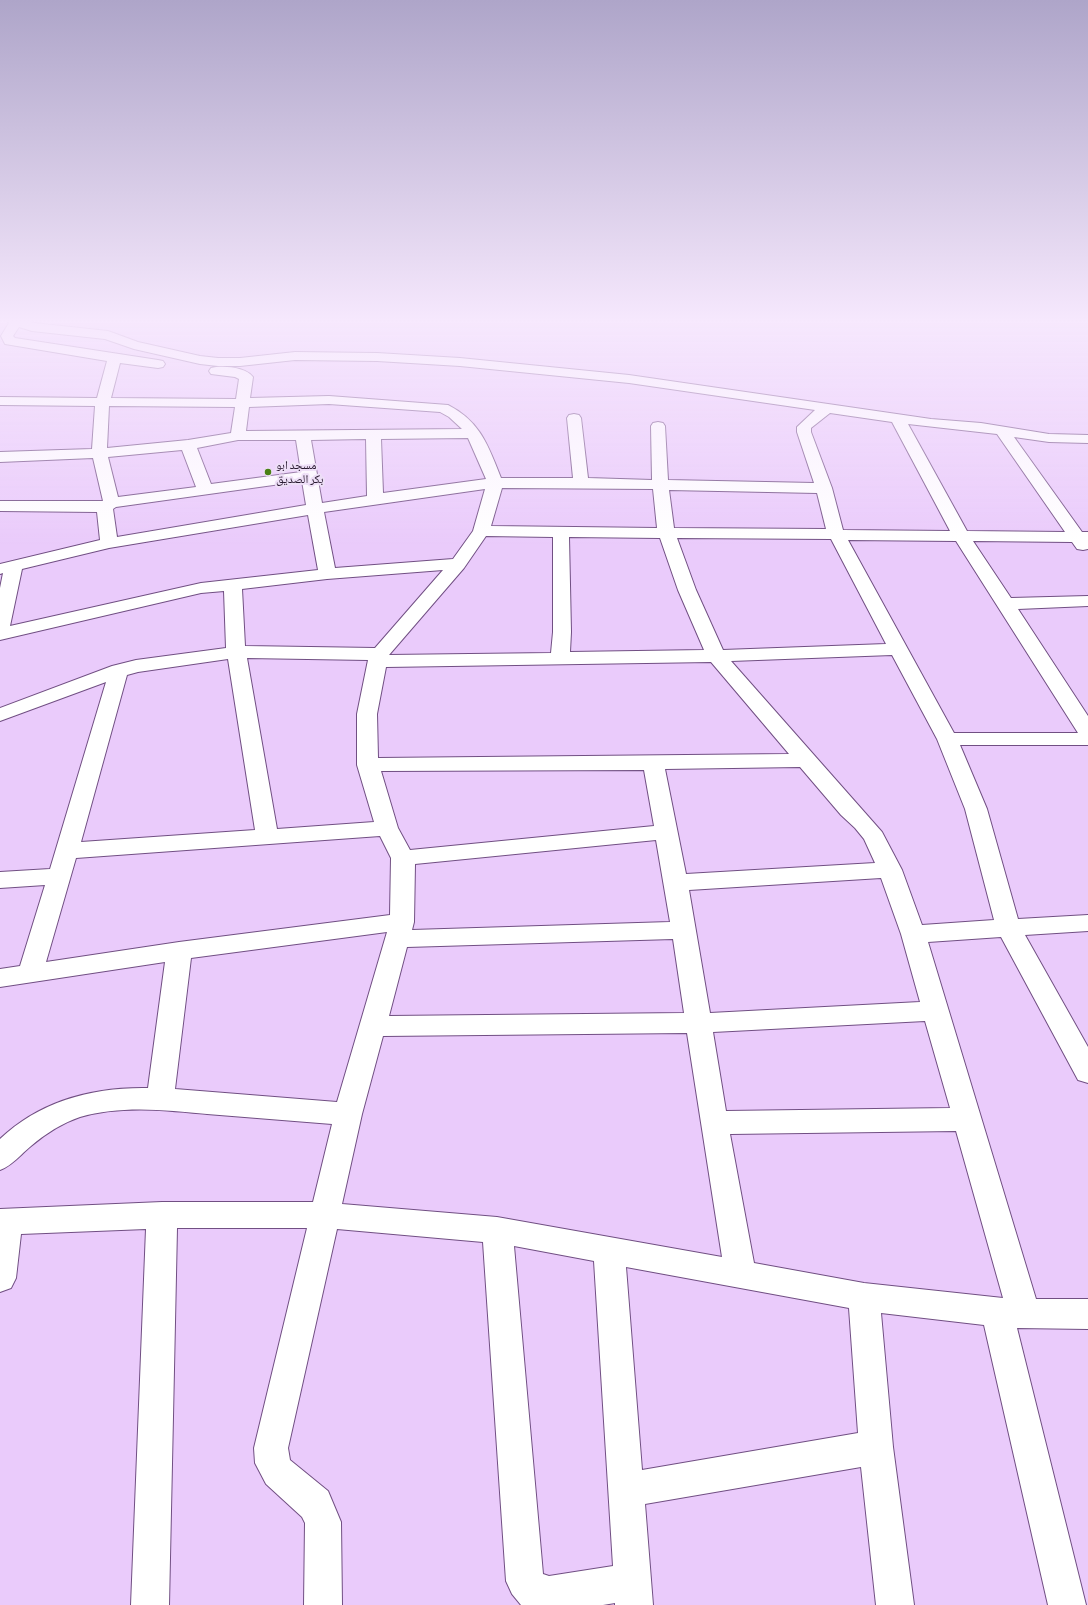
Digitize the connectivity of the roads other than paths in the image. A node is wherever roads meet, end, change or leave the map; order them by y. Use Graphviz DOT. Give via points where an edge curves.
graph roads {
  1 [pos="105,394"];
  2 [pos="244,394"];
  3 [pos="731,394"];
  4 [pos="0,401"];
  5 [pos="243,402"];
  6 [pos="102,403"];
  7 [pos="827,408"];
  8 [pos="574,418"];
  9 [pos="897,418"];
  10 [pos="658,426"];
  11 [pos="1002,431"];
  12 [pos="474,433"];
  13 [pos="303,435"];
  14 [pos="373,435"];
  15 [pos="238,436"];
  16 [pos="1088,440"];
  17 [pos="188,446"];
  18 [pos="99,453"];
  19 [pos="0,457"];
  20 [pos="308,476"];
  21 [pos="495,483"];
  22 [pos="581,483"];
  23 [pos="660,484"];
  24 [pos="824,488"];
  25 [pos="205,489"];
  26 [pos="375,499"];
  27 [pos="108,505"];
  28 [pos="0,506"];
  29 [pos="316,510"];
  30 [pos="481,531"];
  31 [pos="561,532"];
  32 [pos="666,532"];
  33 [pos="836,534"];
  34 [pos="961,535"];
  35 [pos="1082,537"];
  36 [pos="109,543"];
  37 [pos="1088,551"];
  38 [pos="458,564"];
  39 [pos="7,567"];
  40 [pos="327,574"];
  41 [pos="233,584"];
  42 [pos="1088,601"];
  43 [pos="1006,604"];
  44 [pos="0,628"];
  45 [pos="0,634"];
  46 [pos="898,649"];
  47 [pos="236,652"];
  48 [pos="716,656"];
  49 [pos="379,657"];
  50 [pos="560,657"];
  51 [pos="120,670"];
  52 [pos="0,715"];
  53 [pos="1088,732"];
  54 [pos="947,739"];
  55 [pos="1088,739"];
  56 [pos="806,760"];
  57 [pos="653,763"];
  58 [pos="368,765"];
  59 [pos="387,828"];
  60 [pos="667,832"];
  61 [pos="267,836"];
  62 [pos="68,851"];
  63 [pos="403,858"];
  64 [pos="890,870"];
  65 [pos="60,876"];
  66 [pos="0,880"];
  67 [pos="676,883"];
  68 [pos="1088,923"];
  69 [pos="1008,927"];
  70 [pos="400,930"];
  71 [pos="684,930"];
  72 [pos="913,934"];
  73 [pos="179,951"];
  74 [pos="30,974"];
  75 [pos="0,978"];
  76 [pos="934,1011"];
  77 [pos="698,1024"];
  78 [pos="373,1026"];
  79 [pos="1088,1072"];
  80 [pos="160,1099"];
  81 [pos="348,1114"];
  82 [pos="968,1119"];
  83 [pos="714,1123"];
  84 [pos="0,1158"];
  85 [pos="162,1215"];
  86 [pos="324,1215"];
  87 [pos="4,1221"];
  88 [pos="497,1230"];
  89 [pos="609,1252"];
  90 [pos="741,1275"];
  91 [pos="0,1278"];
  92 [pos="864,1297"];
  93 [pos="1011,1313"];
  94 [pos="1088,1314"];
  95 [pos="876,1447"];
  96 [pos="626,1490"];
  97 [pos="632,1593"];
  98 [pos="150,1605"];
  99 [pos="323,1605"];
  100 [pos="895,1605"];
  101 [pos="1067,1605"];
  1 -- 6 [label="street"];
  2 -- 5 [label="street"];
  3 -- 7 [label="street"];
  4 -- 6 [label="street"];
  5 -- 6 [label="street"];
  5 -- 12 [label="street" via="329,400 443,408 457,415"];
  5 -- 15 [label="street"];
  6 -- 18 [label="street"];
  7 -- 9 [label="street"];
  7 -- 24 [label="street" via="804,427"];
  8 -- 22 [label="street"];
  9 -- 11 [label="street"];
  9 -- 34 [label="street"];
  10 -- 23 [label="street"];
  11 -- 16 [label="street" via="1049,438"];
  11 -- 35 [label="street"];
  12 -- 14 [label="street"];
  12 -- 21 [label="street"];
  13 -- 14 [label="street"];
  13 -- 15 [label="street"];
  13 -- 20 [label="street"];
  14 -- 26 [label="street"];
  15 -- 17 [label="street"];
  17 -- 18 [label="street"];
  17 -- 25 [label="street"];
  18 -- 19 [label="street"];
  18 -- 27 [label="street" via="106,479"];
  20 -- 25 [label="street"];
  20 -- 29 [label="street"];
  21 -- 22 [label="street"];
  21 -- 26 [label="street"];
  21 -- 30 [label="street"];
  22 -- 23 [label="street"];
  23 -- 24 [label="street"];
  23 -- 32 [label="street"];
  24 -- 33 [label="street"];
  25 -- 27 [label="street"];
  26 -- 29 [label="street"];
  27 -- 28 [label="street"];
  27 -- 36 [label="street"];
  29 -- 36 [label="street"];
  29 -- 40 [label="street"];
  30 -- 31 [label="street"];
  30 -- 38 [label="street"];
  31 -- 32 [label="street"];
  31 -- 50 [label="street"];
  32 -- 33 [label="street"];
  32 -- 48 [label="street"];
  33 -- 34 [label="street"];
  33 -- 46 [label="street"];
  34 -- 35 [label="street"];
  34 -- 43 [label="street"];
  35 -- 37 [label="street"];
  36 -- 39 [label="street"];
  38 -- 40 [label="street"];
  38 -- 49 [label="street"];
  39 -- 44 [label="street"];
  40 -- 41 [label="street"];
  41 -- 45 [label="street" via="201,588"];
  41 -- 47 [label="street"];
  42 -- 43 [label="street"];
  43 -- 53 [label="street"];
  46 -- 48 [label="street"];
  46 -- 54 [label="street"];
  47 -- 49 [label="street"];
  47 -- 51 [label="street"];
  47 -- 61 [label="street"];
  48 -- 50 [label="street"];
  48 -- 56 [label="street"];
  49 -- 50 [label="street"];
  49 -- 58 [label="street" via="367,714"];
  51 -- 52 [label="street"];
  51 -- 62 [label="street"];
  54 -- 55 [label="street"];
  54 -- 69 [label="street" via="976,809"];
  56 -- 57 [label="street"];
  56 -- 64 [label="street" via="874,837"];
  57 -- 58 [label="street"];
  57 -- 60 [label="street"];
  58 -- 59 [label="street"];
  59 -- 61 [label="street"];
  59 -- 63 [label="street"];
  60 -- 63 [label="street"];
  60 -- 67 [label="street"];
  61 -- 62 [label="street"];
  62 -- 65 [label="street"];
  63 -- 70 [label="street"];
  64 -- 67 [label="street"];
  64 -- 72 [label="street"];
  65 -- 66 [label="street"];
  65 -- 74 [label="street"];
  67 -- 71 [label="street"];
  68 -- 69 [label="street"];
  69 -- 72 [label="street"];
  69 -- 79 [label="street"];
  70 -- 71 [label="street"];
  70 -- 73 [label="street"];
  70 -- 78 [label="street"];
  71 -- 77 [label="street"];
  72 -- 76 [label="street"];
  73 -- 74 [label="street"];
  73 -- 80 [label="street"];
  74 -- 75 [label="street"];
  76 -- 77 [label="street"];
  76 -- 82 [label="street"];
  77 -- 78 [label="street"];
  77 -- 83 [label="street"];
  78 -- 81 [label="street"];
  80 -- 81 [label="street"];
  80 -- 84 [label="street" via="121,1100 86,1105 58,1114 30,1130"];
  81 -- 86 [label="street"];
  82 -- 83 [label="street"];
  82 -- 93 [label="street"];
  83 -- 90 [label="street"];
  85 -- 86 [label="street"];
  85 -- 87 [label="street"];
  85 -- 98 [label="street"];
  86 -- 88 [label="street"];
  86 -- 99 [label="street" via="271,1448 272,1463 278,1472 315,1504 323,1522"];
  87 -- 91 [label="street"];
  88 -- 89 [label="street"];
  88 -- 97 [label="street" via="525,1581 534,1592 549,1595"];
  89 -- 90 [label="street"];
  89 -- 96 [label="street"];
  90 -- 92 [label="street"];
  92 -- 93 [label="street"];
  92 -- 95 [label="street"];
  93 -- 94 [label="street"];
  93 -- 101 [label="street"];
  95 -- 96 [label="street"];
  95 -- 100 [label="street"];
  96 -- 97 [label="street"];
}
